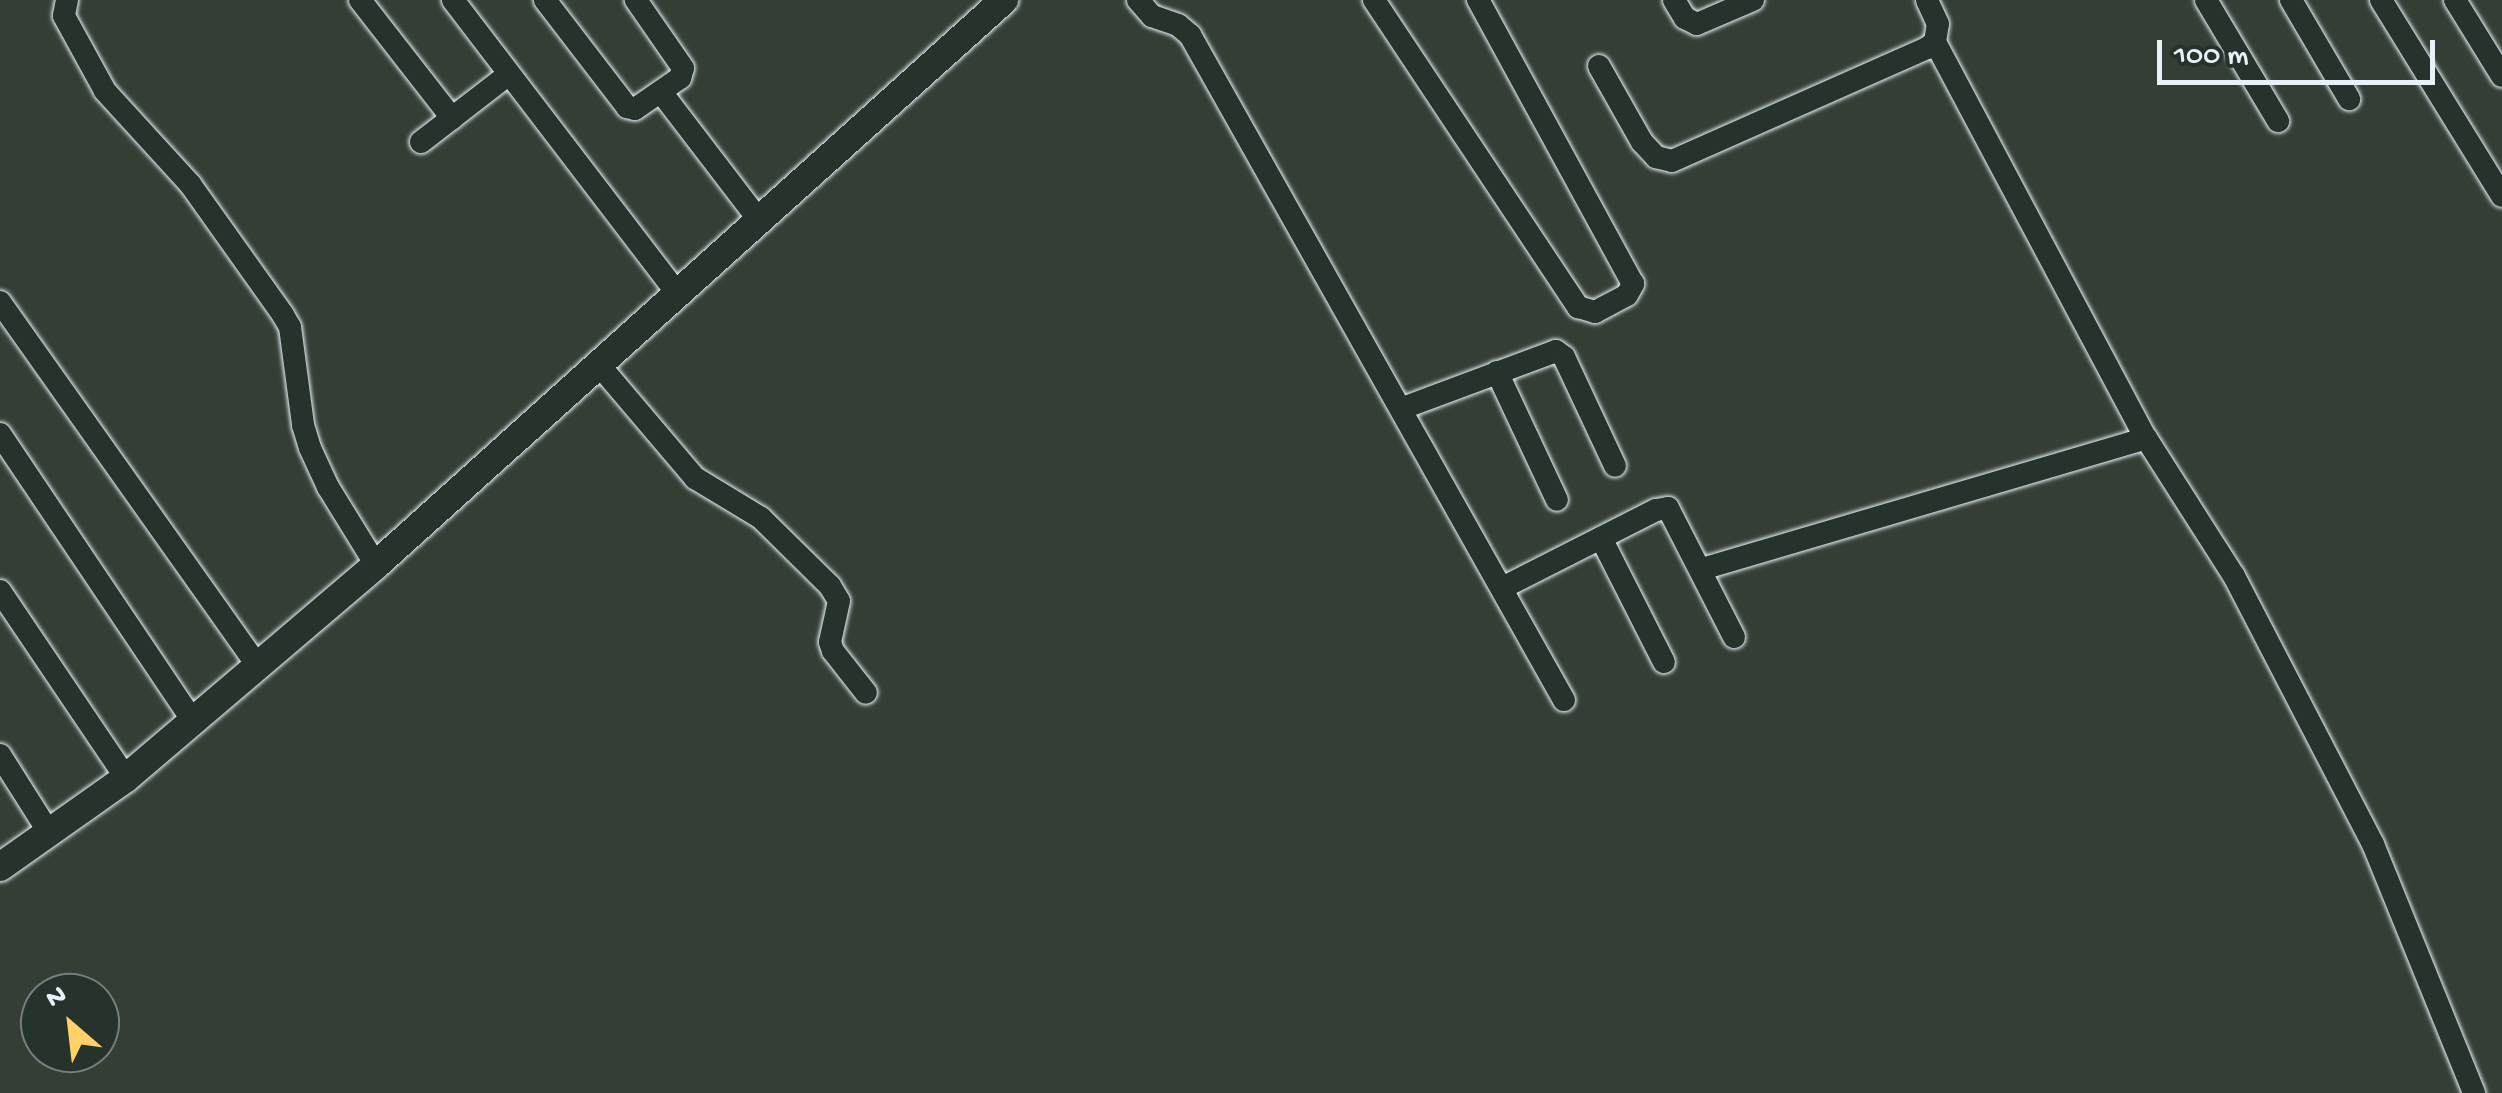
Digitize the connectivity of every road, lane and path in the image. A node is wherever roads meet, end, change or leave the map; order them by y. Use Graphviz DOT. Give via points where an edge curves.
graph roads {
  1 [pos="67,0"];
  2 [pos="360,0"];
  3 [pos="453,0"];
  4 [pos="545,0"];
  5 [pos="636,0"];
  6 [pos="1004,0"];
  7 [pos="1138,0"];
  8 [pos="1374,0"];
  9 [pos="1674,0"];
  10 [pos="1753,0"];
  11 [pos="1927,0"];
  12 [pos="2206,0"];
  13 [pos="2291,0"];
  14 [pos="2381,0"];
  15 [pos="2455,0"];
  16 [pos="1488,3"];
  17 [pos="1934,42"];
  18 [pos="1599,66"];
  19 [pos="509,74"];
  20 [pos="2502,76"];
  21 [pos="661,92"];
  22 [pos="2349,99"];
  23 [pos="452,118"];
  24 [pos="2278,121"];
  25 [pos="421,142"];
  26 [pos="2502,196"];
  27 [pos="759,220"];
  28 [pos="679,296"];
  29 [pos="0,302"];
  30 [pos="600,366"];
  31 [pos="1497,372"];
  32 [pos="1403,408"];
  33 [pos="0,434"];
  34 [pos="2146,438"];
  35 [pos="1615,466"];
  36 [pos="1557,500"];
  37 [pos="1601,538"];
  38 [pos="376,564"];
  39 [pos="1702,570"];
  40 [pos="1504,587"];
  41 [pos="0,590"];
  42 [pos="1734,637"];
  43 [pos="1664,662"];
  44 [pos="257,666"];
  45 [pos="866,693"];
  46 [pos="1564,700"];
  47 [pos="192,722"];
  48 [pos="0,755"];
  49 [pos="126,778"];
  50 [pos="50,834"];
  51 [pos="0,867"];
  52 [pos="2474,1093"];
  1 -- 38 [label="street" via="64,16 104,91 190,184 284,315 310,448"];
  2 -- 23 [label="street"];
  3 -- 19 [label="street"];
  4 -- 21 [label="street" via="627,106 638,108"];
  5 -- 21 [label="street" via="682,64 680,78"];
  6 -- 27 [label="main road"];
  7 -- 32 [label="street" via="1152,16 1190,35"];
  8 -- 16 [label="street" via="1578,307 1596,312 1628,295 1631,279"];
  9 -- 10 [label="street" via="1697,24"];
  11 -- 17 [label="street" via="1938,24"];
  12 -- 24 [label="street"];
  13 -- 22 [label="street"];
  14 -- 26 [label="street"];
  15 -- 20 [label="street"];
  17 -- 18 [label="street" via="1672,161 1649,152"];
  17 -- 34 [label="street"];
  19 -- 23 [label="street"];
  19 -- 28 [label="street"];
  21 -- 27 [label="street"];
  23 -- 25 [label="street"];
  27 -- 28 [label="main road"];
  28 -- 30 [label="main road"];
  29 -- 44 [label="street"];
  30 -- 38 [label="main road"];
  30 -- 45 [label="street" via="695,478 762,518 830,586 840,601 833,651"];
  31 -- 32 [label="street"];
  31 -- 35 [label="street" via="1551,351 1561,354"];
  31 -- 36 [label="street"];
  32 -- 40 [label="street"];
  33 -- 47 [label="street"];
  34 -- 39 [label="street"];
  34 -- 52 [label="street" via="2234,576 2372,844"];
  37 -- 39 [label="street" via="1668,508"];
  37 -- 40 [label="street"];
  37 -- 43 [label="street"];
  38 -- 44 [label="main road"];
  39 -- 42 [label="street"];
  40 -- 46 [label="street"];
  41 -- 49 [label="street"];
  44 -- 47 [label="main road"];
  47 -- 49 [label="main road"];
  48 -- 50 [label="street"];
  49 -- 50 [label="main road"];
  50 -- 51 [label="main road"];
}
